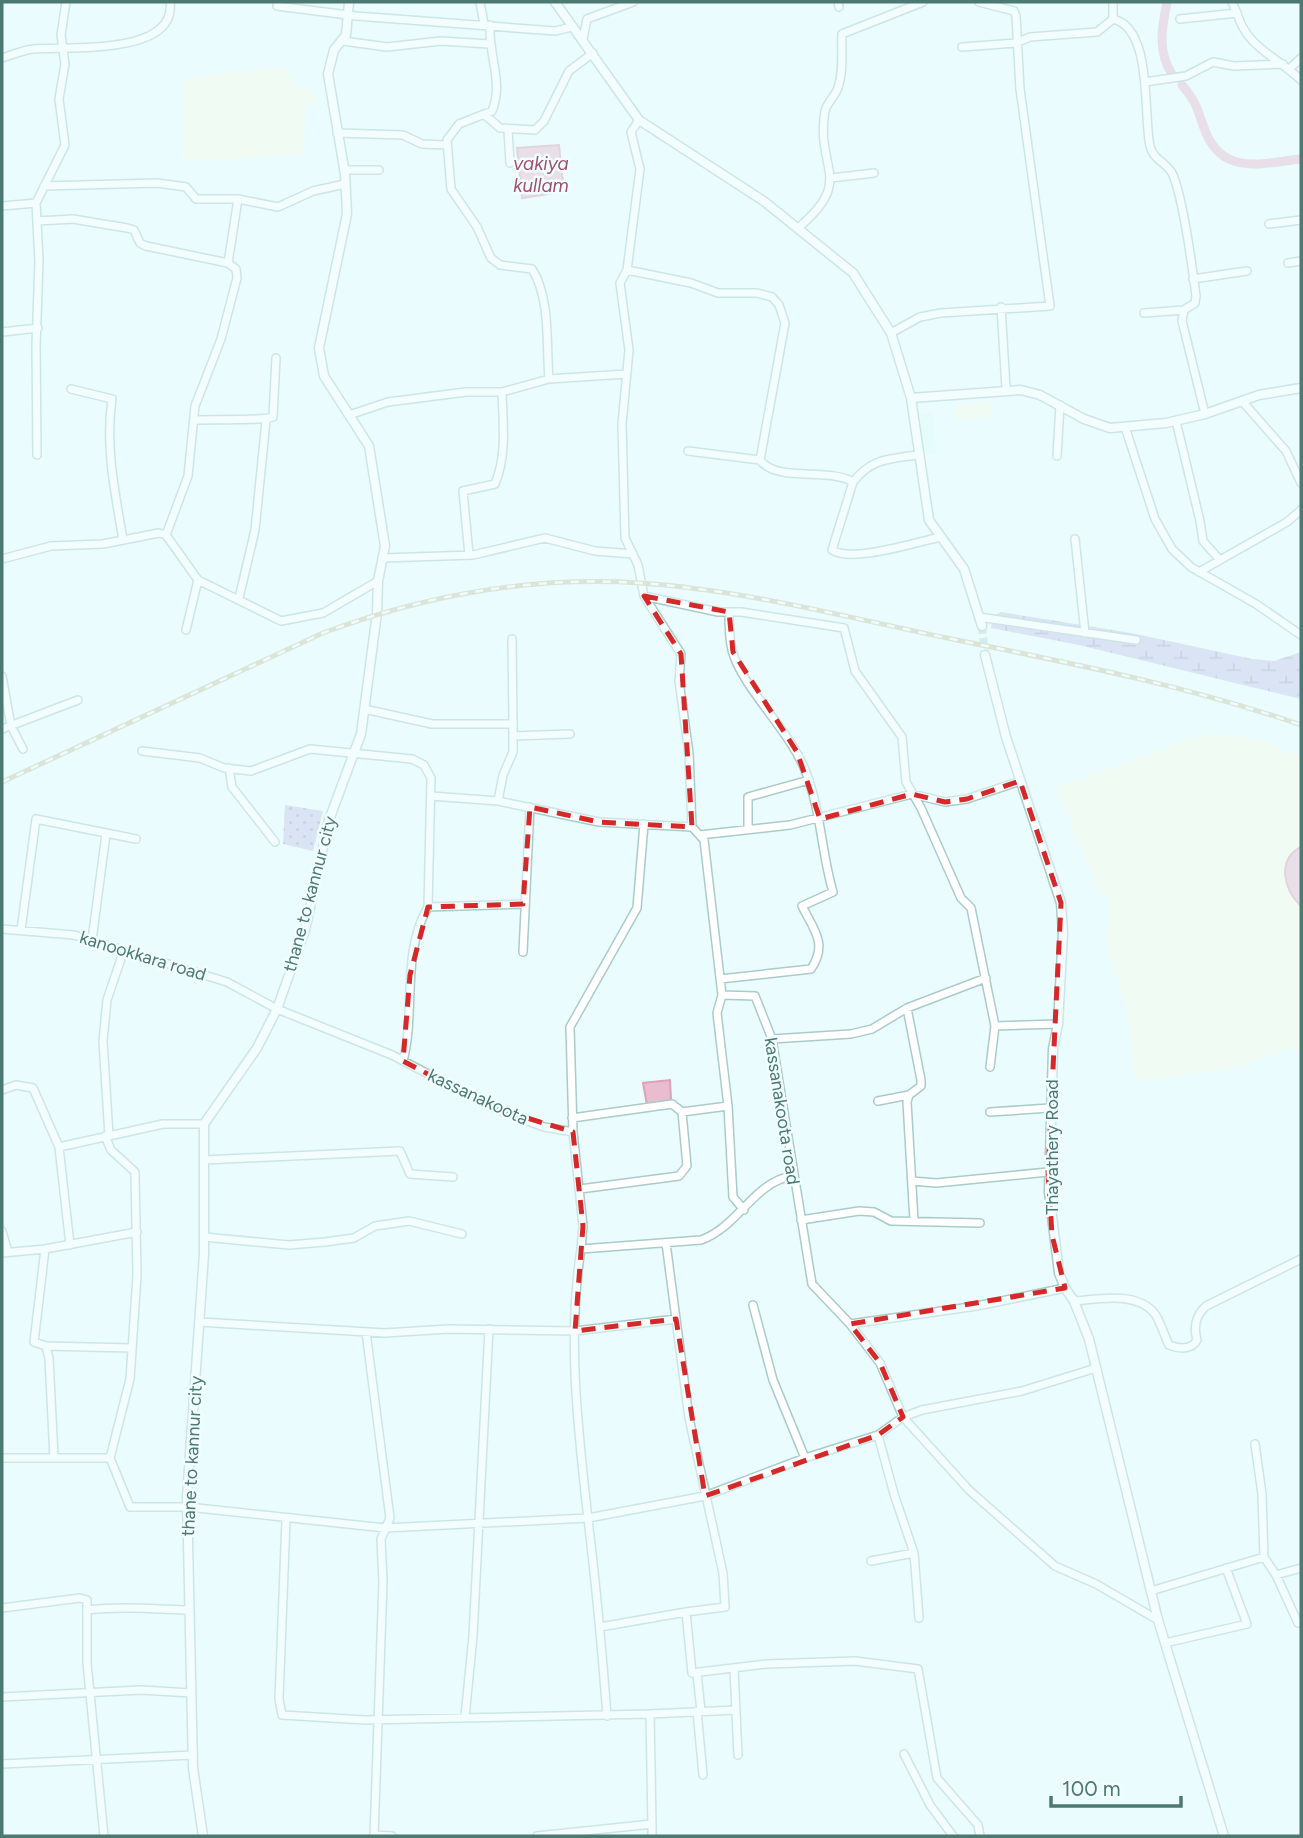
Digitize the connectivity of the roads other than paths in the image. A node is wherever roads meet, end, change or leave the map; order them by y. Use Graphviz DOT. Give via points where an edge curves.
graph roads {
  1 [pos="66,2"];
  2 [pos="170,2"];
  3 [pos="349,2"];
  4 [pos="480,2"];
  5 [pos="555,2"];
  6 [pos="633,2"];
  7 [pos="923,2"];
  8 [pos="979,2"];
  9 [pos="1113,2"];
  10 [pos="1232,2"];
  11 [pos="277,6"];
  12 [pos="1237,13"];
  13 [pos="349,15"];
  14 [pos="1114,19"];
  15 [pos="1180,19"];
  16 [pos="487,25"];
  17 [pos="572,27"];
  18 [pos="583,38"];
  19 [pos="343,41"];
  20 [pos="1016,43"];
  21 [pos="489,44"];
  22 [pos="962,47"];
  23 [pos="63,49"];
  24 [pos="593,53"];
  25 [pos="2,58"];
  26 [pos="1301,58"];
  27 [pos="1286,66"];
  28 [pos="1301,80"];
  29 [pos="1145,82"];
  30 [pos="485,116"];
  31 [pos="639,120"];
  32 [pos="508,130"];
  33 [pos="337,132"];
  34 [pos="446,145"];
  35 [pos="510,163"];
  36 [pos="344,170"];
  37 [pos="379,170"];
  38 [pos="874,173"];
  39 [pos="831,178"];
  40 [pos="345,184"];
  41 [pos="44,186"];
  42 [pos="238,199"];
  43 [pos="36,203"];
  44 [pos="2,206"];
  45 [pos="1301,220"];
  46 [pos="38,221"];
  47 [pos="1269,224"];
  48 [pos="798,228"];
  49 [pos="1301,261"];
  50 [pos="228,263"];
  51 [pos="1288,263"];
  52 [pos="627,270"];
  53 [pos="1247,271"];
  54 [pos="1193,279"];
  55 [pos="1002,307"];
  56 [pos="1184,310"];
  57 [pos="1144,313"];
  58 [pos="38,328"];
  59 [pos="2,332"];
  60 [pos="891,333"];
  61 [pos="275,358"];
  62 [pos="626,374"];
  63 [pos="549,379"];
  64 [pos="1006,388"];
  65 [pos="1301,388"];
  66 [pos="71,389"];
  67 [pos="502,392"];
  68 [pos="911,398"];
  69 [pos="1242,401"];
  70 [pos="1060,405"];
  71 [pos="1205,414"];
  72 [pos="349,415"];
  73 [pos="194,420"];
  74 [pos="266,421"];
  75 [pos="1176,421"];
  76 [pos="1125,427"];
  77 [pos="688,451"];
  78 [pos="37,455"];
  79 [pos="918,456"];
  80 [pos="1057,456"];
  81 [pos="760,460"];
  82 [pos="853,482"];
  83 [pos="1301,483"];
  84 [pos="1301,510"];
  85 [pos="166,535"];
  86 [pos="941,537"];
  87 [pos="1075,539"];
  88 [pos="123,540"];
  89 [pos="633,554"];
  90 [pos="469,555"];
  91 [pos="383,558"];
  92 [pos="2,559"];
  93 [pos="1219,559"];
  94 [pos="1199,572"];
  95 [pos="198,580"];
  96 [pos="378,581"];
  97 [pos="644,596"];
  98 [pos="239,597"];
  99 [pos="729,612"];
  100 [pos="981,622"];
  101 [pos="186,630"];
  102 [pos="1084,633"];
  103 [pos="1301,635"];
  104 [pos="512,639"];
  105 [pos="1136,640"];
  106 [pos="985,655"];
  107 [pos="2,676"];
  108 [pos="78,700"];
  109 [pos="364,709"];
  110 [pos="513,724"];
  111 [pos="10,726"];
  112 [pos="2,729"];
  113 [pos="570,734"];
  114 [pos="513,736"];
  115 [pos="23,749"];
  116 [pos="142,751"];
  117 [pos="353,754"];
  118 [pos="229,768"];
  119 [pos="808,780"];
  120 [pos="1020,781"];
  121 [pos="912,794"];
  122 [pos="431,796"];
  123 [pos="498,801"];
  124 [pos="530,807"];
  125 [pos="820,819"];
  126 [pos="644,824"];
  127 [pos="692,827"];
  128 [pos="748,829"];
  129 [pos="106,834"];
  130 [pos="700,835"];
  131 [pos="136,839"];
  132 [pos="275,842"];
  133 [pos="523,904"];
  134 [pos="428,907"];
  135 [pos="2,929"];
  136 [pos="20,930"];
  137 [pos="92,940"];
  138 [pos="124,950"];
  139 [pos="523,952"];
  140 [pos="986,978"];
  141 [pos="720,979"];
  142 [pos="722,995"];
  143 [pos="907,1008"];
  144 [pos="277,1009"];
  145 [pos="1058,1024"];
  146 [pos="995,1026"];
  147 [pos="772,1039"];
  148 [pos="403,1061"];
  149 [pos="990,1067"];
  150 [pos="2,1090"];
  151 [pos="909,1095"];
  152 [pos="878,1101"];
  153 [pos="728,1106"];
  154 [pos="1050,1108"];
  155 [pos="682,1112"];
  156 [pos="990,1112"];
  157 [pos="572,1118"];
  158 [pos="204,1124"];
  159 [pos="573,1132"];
  160 [pos="107,1136"];
  161 [pos="58,1147"];
  162 [pos="204,1160"];
  163 [pos="1048,1172"];
  164 [pos="453,1177"];
  165 [pos="792,1177"];
  166 [pos="912,1181"];
  167 [pos="580,1189"];
  168 [pos="744,1210"];
  169 [pos="801,1220"];
  170 [pos="914,1221"];
  171 [pos="980,1223"];
  172 [pos="2,1231"];
  173 [pos="137,1232"];
  174 [pos="462,1234"];
  175 [pos="204,1237"];
  176 [pos="666,1242"];
  177 [pos="70,1245"];
  178 [pos="45,1249"];
  179 [pos="581,1249"];
  180 [pos="5,1253"];
  181 [pos="1301,1259"];
  182 [pos="1065,1289"];
  183 [pos="1074,1301"];
  184 [pos="752,1305"];
  185 [pos="676,1319"];
  186 [pos="199,1322"];
  187 [pos="850,1324"];
  188 [pos="489,1329"];
  189 [pos="575,1331"];
  190 [pos="366,1332"];
  191 [pos="46,1346"];
  192 [pos="131,1348"];
  193 [pos="1096,1368"];
  194 [pos="903,1417"];
  195 [pos="878,1435"];
  196 [pos="1255,1444"];
  197 [pos="2,1458"];
  198 [pos="54,1458"];
  199 [pos="110,1458"];
  200 [pos="805,1458"];
  201 [pos="705,1496"];
  202 [pos="188,1507"];
  203 [pos="588,1518"];
  204 [pos="286,1520"];
  205 [pos="479,1525"];
  206 [pos="386,1528"];
  207 [pos="915,1553"];
  208 [pos="1264,1557"];
  209 [pos="871,1561"];
  210 [pos="1226,1568"];
  211 [pos="1301,1568"];
  212 [pos="1276,1575"];
  213 [pos="1151,1591"];
  214 [pos="2,1607"];
  215 [pos="87,1610"];
  216 [pos="189,1610"];
  217 [pos="685,1612"];
  218 [pos="919,1618"];
  219 [pos="1158,1620"];
  220 [pos="1301,1622"];
  221 [pos="600,1627"];
  222 [pos="1165,1643"];
  223 [pos="734,1668"];
  224 [pos="697,1674"];
  225 [pos="89,1693"];
  226 [pos="191,1693"];
  227 [pos="2,1697"];
  228 [pos="736,1710"];
  229 [pos="699,1711"];
  230 [pos="650,1714"];
  231 [pos="607,1716"];
  232 [pos="465,1717"];
  233 [pos="378,1720"];
  234 [pos="904,1754"];
  235 [pos="193,1755"];
  236 [pos="738,1755"];
  237 [pos="96,1760"];
  238 [pos="2,1765"];
  239 [pos="703,1775"];
  240 [pos="652,1824"];
  241 [pos="374,1835"];
  242 [pos="104,1836"];
  243 [pos="203,1836"];
  244 [pos="392,1836"];
  245 [pos="537,1836"];
  246 [pos="652,1836"];
  247 [pos="953,1836"];
  248 [pos="980,1836"];
  249 [pos="1224,1836"];
  1 -- 23 [label="street"];
  2 -- 23 [label="street" via="166,24 141,41"];
  3 -- 13 [label="street, thane to kannur city"];
  4 -- 16 [label="street"];
  5 -- 17 [label="street"];
  6 -- 18 [label="street" via="586,19"];
  7 -- 39 [label="street" via="842,34 841,76 825,110"];
  8 -- 20 [label="street" via="1014,11"];
  9 -- 14 [label="street"];
  10 -- 12 [label="street"];
  11 -- 13 [label="street"];
  12 -- 15 [label="street"];
  12 -- 27 [label="street" via="1245,35"];
  13 -- 16 [label="street"];
  13 -- 19 [label="street, thane to kannur city"];
  14 -- 20 [label="street" via="1097,32 1030,37"];
  14 -- 29 [label="street" via="1133,31"];
  16 -- 17 [label="street" via="555,31"];
  16 -- 21 [label="street"];
  17 -- 18 [label="street"];
  18 -- 24 [label="street"];
  19 -- 21 [label="street" via="387,47 440,41"];
  19 -- 33 [label="street, thane to kannur city" via="329,61"];
  20 -- 22 [label="street"];
  20 -- 55 [label="street" via="1050,306"];
  21 -- 30 [label="street" via="496,69 496,102"];
  23 -- 25 [label="street" via="31,49"];
  23 -- 41 [label="street" via="60,99 65,145"];
  24 -- 31 [label="street"];
  24 -- 32 [label="street" via="569,71 540,127"];
  26 -- 27 [label="street"];
  27 -- 28 [label="street"];
  27 -- 29 [label="street" via="1213,62 1186,76"];
  29 -- 54 [label="street" via="1150,148 1173,175"];
  30 -- 32 [label="street"];
  30 -- 34 [label="street" via="459,124"];
  31 -- 48 [label="street"];
  31 -- 52 [label="street" via="631,132 640,169"];
  32 -- 35 [label="street"];
  33 -- 34 [label="street" via="403,135 422,144"];
  33 -- 36 [label="street, thane to kannur city"];
  34 -- 63 [label="street" via="451,189 491,258 500,265 532,270 537,277"];
  36 -- 37 [label="street"];
  36 -- 40 [label="street, thane to kannur city"];
  38 -- 39 [label="street"];
  39 -- 48 [label="street" via="828,199"];
  40 -- 42 [label="street" via="313,191 278,207"];
  40 -- 72 [label="street, thane to kannur city" via="347,214 319,348 324,376"];
  41 -- 42 [label="street" via="157,183 186,187 196,199"];
  41 -- 43 [label="street"];
  42 -- 50 [label="street"];
  43 -- 44 [label="street"];
  43 -- 46 [label="street"];
  45 -- 47 [label="street"];
  46 -- 50 [label="street" via="73,219 127,228 146,246"];
  46 -- 58 [label="street"];
  48 -- 60 [label="street" via="853,273"];
  49 -- 51 [label="street"];
  50 -- 73 [label="street" via="236,269 237,278"];
  52 -- 62 [label="street" via="621,283 629,350"];
  52 -- 81 [label="street" via="719,293 757,293 779,305 785,323"];
  53 -- 54 [label="street"];
  54 -- 56 [label="street" via="1196,300"];
  55 -- 60 [label="street" via="920,317"];
  55 -- 64 [label="street"];
  56 -- 57 [label="street"];
  56 -- 71 [label="street" via="1182,321"];
  58 -- 59 [label="street"];
  58 -- 78 [label="street"];
  60 -- 68 [label="street"];
  61 -- 74 [label="street" via="275,413"];
  62 -- 63 [label="street"];
  62 -- 89 [label="street" via="623,501 625,538"];
  63 -- 67 [label="street"];
  64 -- 68 [label="street"];
  64 -- 70 [label="street" via="1040,395"];
  65 -- 69 [label="street"];
  66 -- 88 [label="street" via="112,399 107,430"];
  67 -- 72 [label="street" via="388,402"];
  67 -- 90 [label="street" via="504,455 499,474 495,484 463,491"];
  68 -- 79 [label="street"];
  69 -- 71 [label="street"];
  69 -- 83 [label="street" via="1286,451"];
  70 -- 76 [label="street" via="1110,428"];
  70 -- 80 [label="street"];
  71 -- 75 [label="street"];
  72 -- 91 [label="street, thane to kannur city" via="369,446"];
  73 -- 74 [label="street"];
  73 -- 85 [label="street" via="188,476"];
  74 -- 98 [label="street" via="255,530"];
  75 -- 76 [label="street"];
  75 -- 93 [label="street" via="1201,537"];
  76 -- 94 [label="street" via="1162,534"];
  77 -- 81 [label="street"];
  79 -- 82 [label="street" via="875,462"];
  79 -- 86 [label="street" via="929,520"];
  81 -- 82 [label="street" via="772,469"];
  82 -- 86 [label="street" via="832,550 839,555"];
  84 -- 93 [label="street"];
  85 -- 88 [label="street"];
  85 -- 95 [label="street"];
  86 -- 100 [label="street" via="964,569"];
  87 -- 102 [label="street"];
  88 -- 92 [label="street" via="51,546"];
  89 -- 90 [label="street" via="595,551 545,538"];
  89 -- 97 [label="street"];
  90 -- 91 [label="street"];
  91 -- 96 [label="street, thane to kannur city"];
  93 -- 94 [label="street"];
  94 -- 103 [label="street"];
  95 -- 98 [label="street"];
  95 -- 101 [label="street"];
  96 -- 98 [label="street" via="323,613 285,621"];
  96 -- 109 [label="street, thane to kannur city"];
  97 -- 99 [label="street"];
  97 -- 127 [label="street" via="681,654 679,681 689,753"];
  99 -- 119 [label="street" via="733,652 797,752"];
  99 -- 121 [label="street" via="844,628 855,671 902,737 903,767"];
  100 -- 102 [label="street"];
  102 -- 105 [label="street"];
  104 -- 110 [label="street"];
  106 -- 120 [label="street, Thayathery Road"];
  107 -- 111 [label="street"];
  108 -- 111 [label="street"];
  109 -- 110 [label="street" via="432,724"];
  109 -- 117 [label="street, thane to kannur city"];
  110 -- 114 [label="street"];
  111 -- 112 [label="street"];
  111 -- 115 [label="street"];
  113 -- 114 [label="street"];
  114 -- 123 [label="street" via="513,752"];
  116 -- 118 [label="street" via="200,758"];
  117 -- 118 [label="street" via="310,749 251,771"];
  117 -- 122 [label="street" via="412,759 424,765 431,778"];
  117 -- 144 [label="street, thane to kannur city" via="329,820 305,930"];
  118 -- 132 [label="street" via="232,787"];
  119 -- 125 [label="street"];
  119 -- 128 [label="street" via="748,797"];
  120 -- 121 [label="street" via="945,802"];
  120 -- 145 [label="street, Thayathery Road" via="1061,904"];
  121 -- 125 [label="street"];
  121 -- 140 [label="street" via="961,898 971,908"];
  122 -- 123 [label="street"];
  122 -- 134 [label="street"];
  123 -- 124 [label="street"];
  124 -- 126 [label="street" via="599,822"];
  124 -- 133 [label="street"];
  125 -- 128 [label="street"];
  125 -- 141 [label="street" via="823,858 833,892 802,906 819,941 820,956 811,969"];
  126 -- 127 [label="street"];
  126 -- 157 [label="street" via="636,908 570,1027"];
  127 -- 130 [label="street"];
  128 -- 130 [label="street"];
  129 -- 131 [label="street"];
  129 -- 136 [label="street" via="36,819"];
  129 -- 137 [label="street"];
  130 -- 141 [label="street"];
  133 -- 134 [label="street"];
  133 -- 139 [label="street"];
  134 -- 148 [label="street" via="421,919 410,975"];
  135 -- 136 [label="street, kanookkara road"];
  136 -- 137 [label="street, kanookkara road"];
  137 -- 138 [label="street, kanookkara road"];
  138 -- 144 [label="street, kanookkara road" via="228,982"];
  138 -- 160 [label="street" via="107,1000 103,1041"];
  140 -- 143 [label="street"];
  140 -- 146 [label="street"];
  141 -- 142 [label="street"];
  142 -- 147 [label="street, kassanakoota road" via="755,996"];
  142 -- 153 [label="street" via="717,1013"];
  143 -- 147 [label="street" via="884,1024 851,1034"];
  143 -- 151 [label="street" via="921,1080 921,1086"];
  144 -- 148 [label="street, kassanakoota"];
  144 -- 158 [label="street, thane to kannur city" via="257,1048"];
  145 -- 146 [label="street"];
  145 -- 154 [label="street, Thayathery Road"];
  146 -- 149 [label="street"];
  147 -- 165 [label="street, kassanakoota road"];
  148 -- 159 [label="street, kassanakoota" via="491,1107 544,1127"];
  150 -- 161 [label="street" via="16,1085 33,1088"];
  151 -- 152 [label="street"];
  151 -- 166 [label="street"];
  153 -- 155 [label="street"];
  153 -- 168 [label="street" via="733,1197"];
  154 -- 156 [label="street"];
  154 -- 163 [label="street, Thayathery Road"];
  155 -- 157 [label="street" via="672,1104"];
  155 -- 167 [label="street" via="687,1166 680,1176"];
  157 -- 159 [label="street"];
  158 -- 160 [label="street" via="163,1124"];
  158 -- 162 [label="street, thane to kannur city"];
  159 -- 167 [label="street"];
  160 -- 161 [label="street"];
  160 -- 173 [label="street" via="111,1150 135,1172"];
  161 -- 177 [label="street"];
  162 -- 164 [label="street" via="400,1151 410,1174"];
  162 -- 175 [label="street, thane to kannur city"];
  163 -- 166 [label="street" via="936,1183"];
  163 -- 182 [label="street, Thayathery Road" via="1052,1236"];
  165 -- 168 [label="street" via="772,1181"];
  165 -- 169 [label="street, kassanakoota road"];
  166 -- 170 [label="street"];
  167 -- 179 [label="street"];
  168 -- 176 [label="street" via="715,1235"];
  169 -- 170 [label="street" via="859,1211 874,1212 891,1221"];
  169 -- 187 [label="street, kassanakoota road" via="812,1284"];
  170 -- 171 [label="street"];
  172 -- 180 [label="street"];
  173 -- 177 [label="street"];
  173 -- 192 [label="street"];
  174 -- 175 [label="street" via="409,1221 375,1226 354,1237 289,1245"];
  175 -- 186 [label="street, thane to kannur city"];
  176 -- 179 [label="street"];
  176 -- 185 [label="street"];
  177 -- 178 [label="street"];
  178 -- 180 [label="street"];
  178 -- 191 [label="street" via="34,1342"];
  179 -- 189 [label="street"];
  181 -- 183 [label="street" via="1206,1306 1194,1328 1197,1340 1182,1348 1169,1345 1156,1316 1133,1300"];
  182 -- 183 [label="street, Thayathery Road"];
  182 -- 187 [label="street"];
  183 -- 193 [label="street, Thayathery Road"];
  184 -- 200 [label="street" via="773,1380"];
  185 -- 189 [label="street"];
  185 -- 201 [label="street"];
  186 -- 190 [label="street"];
  186 -- 202 [label="street, thane to kannur city"];
  187 -- 194 [label="street, kassanakoota road" via="880,1363"];
  188 -- 189 [label="street"];
  188 -- 190 [label="street"];
  188 -- 205 [label="street"];
  189 -- 203 [label="street" via="579,1444"];
  190 -- 206 [label="street" via="390,1518"];
  191 -- 192 [label="street"];
  191 -- 198 [label="street"];
  192 -- 199 [label="street" via="125,1407"];
  193 -- 194 [label="street" via="1022,1391"];
  193 -- 213 [label="street, Thayathery Road"];
  194 -- 195 [label="street"];
  194 -- 219 [label="street, kassanakoota road" via="969,1490 1055,1566"];
  195 -- 200 [label="street"];
  195 -- 207 [label="street"];
  196 -- 208 [label="street"];
  197 -- 198 [label="street"];
  198 -- 199 [label="street"];
  199 -- 202 [label="street" via="130,1507"];
  200 -- 201 [label="street"];
  201 -- 203 [label="street"];
  201 -- 217 [label="street" via="723,1573 725,1607"];
  202 -- 204 [label="street"];
  202 -- 216 [label="street, thane to kannur city"];
  203 -- 205 [label="street"];
  203 -- 221 [label="street"];
  204 -- 206 [label="street"];
  204 -- 233 [label="street" via="282,1715"];
  205 -- 206 [label="street"];
  205 -- 232 [label="street"];
  206 -- 233 [label="street" via="381,1539"];
  207 -- 209 [label="street"];
  207 -- 218 [label="street"];
  208 -- 210 [label="street"];
  208 -- 212 [label="street"];
  210 -- 213 [label="street"];
  210 -- 222 [label="street" via="1247,1624"];
  211 -- 212 [label="street"];
  212 -- 220 [label="street"];
  213 -- 219 [label="street, Thayathery Road"];
  214 -- 215 [label="street" via="80,1598 87,1601"];
  215 -- 216 [label="street"];
  215 -- 225 [label="street"];
  216 -- 226 [label="street, thane to kannur city"];
  217 -- 221 [label="street"];
  217 -- 224 [label="street" via="692,1673"];
  219 -- 222 [label="street, Thayathery Road"];
  221 -- 231 [label="street"];
  222 -- 249 [label="street, Thayathery Road"];
  223 -- 224 [label="street"];
  223 -- 228 [label="street"];
  223 -- 248 [label="street" via="855,1661 918,1669 937,1778 978,1825"];
  224 -- 229 [label="street"];
  225 -- 226 [label="street"];
  225 -- 227 [label="street"];
  225 -- 237 [label="street"];
  226 -- 235 [label="street, thane to kannur city"];
  228 -- 229 [label="street"];
  228 -- 236 [label="street"];
  229 -- 230 [label="street"];
  229 -- 239 [label="street"];
  230 -- 231 [label="street"];
  230 -- 240 [label="street"];
  231 -- 232 [label="street"];
  232 -- 233 [label="street"];
  233 -- 241 [label="street"];
  234 -- 247 [label="street" via="930,1805"];
  235 -- 237 [label="street"];
  235 -- 243 [label="street, thane to kannur city"];
  237 -- 238 [label="street"];
  237 -- 242 [label="street"];
  240 -- 245 [label="street"];
  240 -- 246 [label="street"];
  241 -- 244 [label="street"];
}
